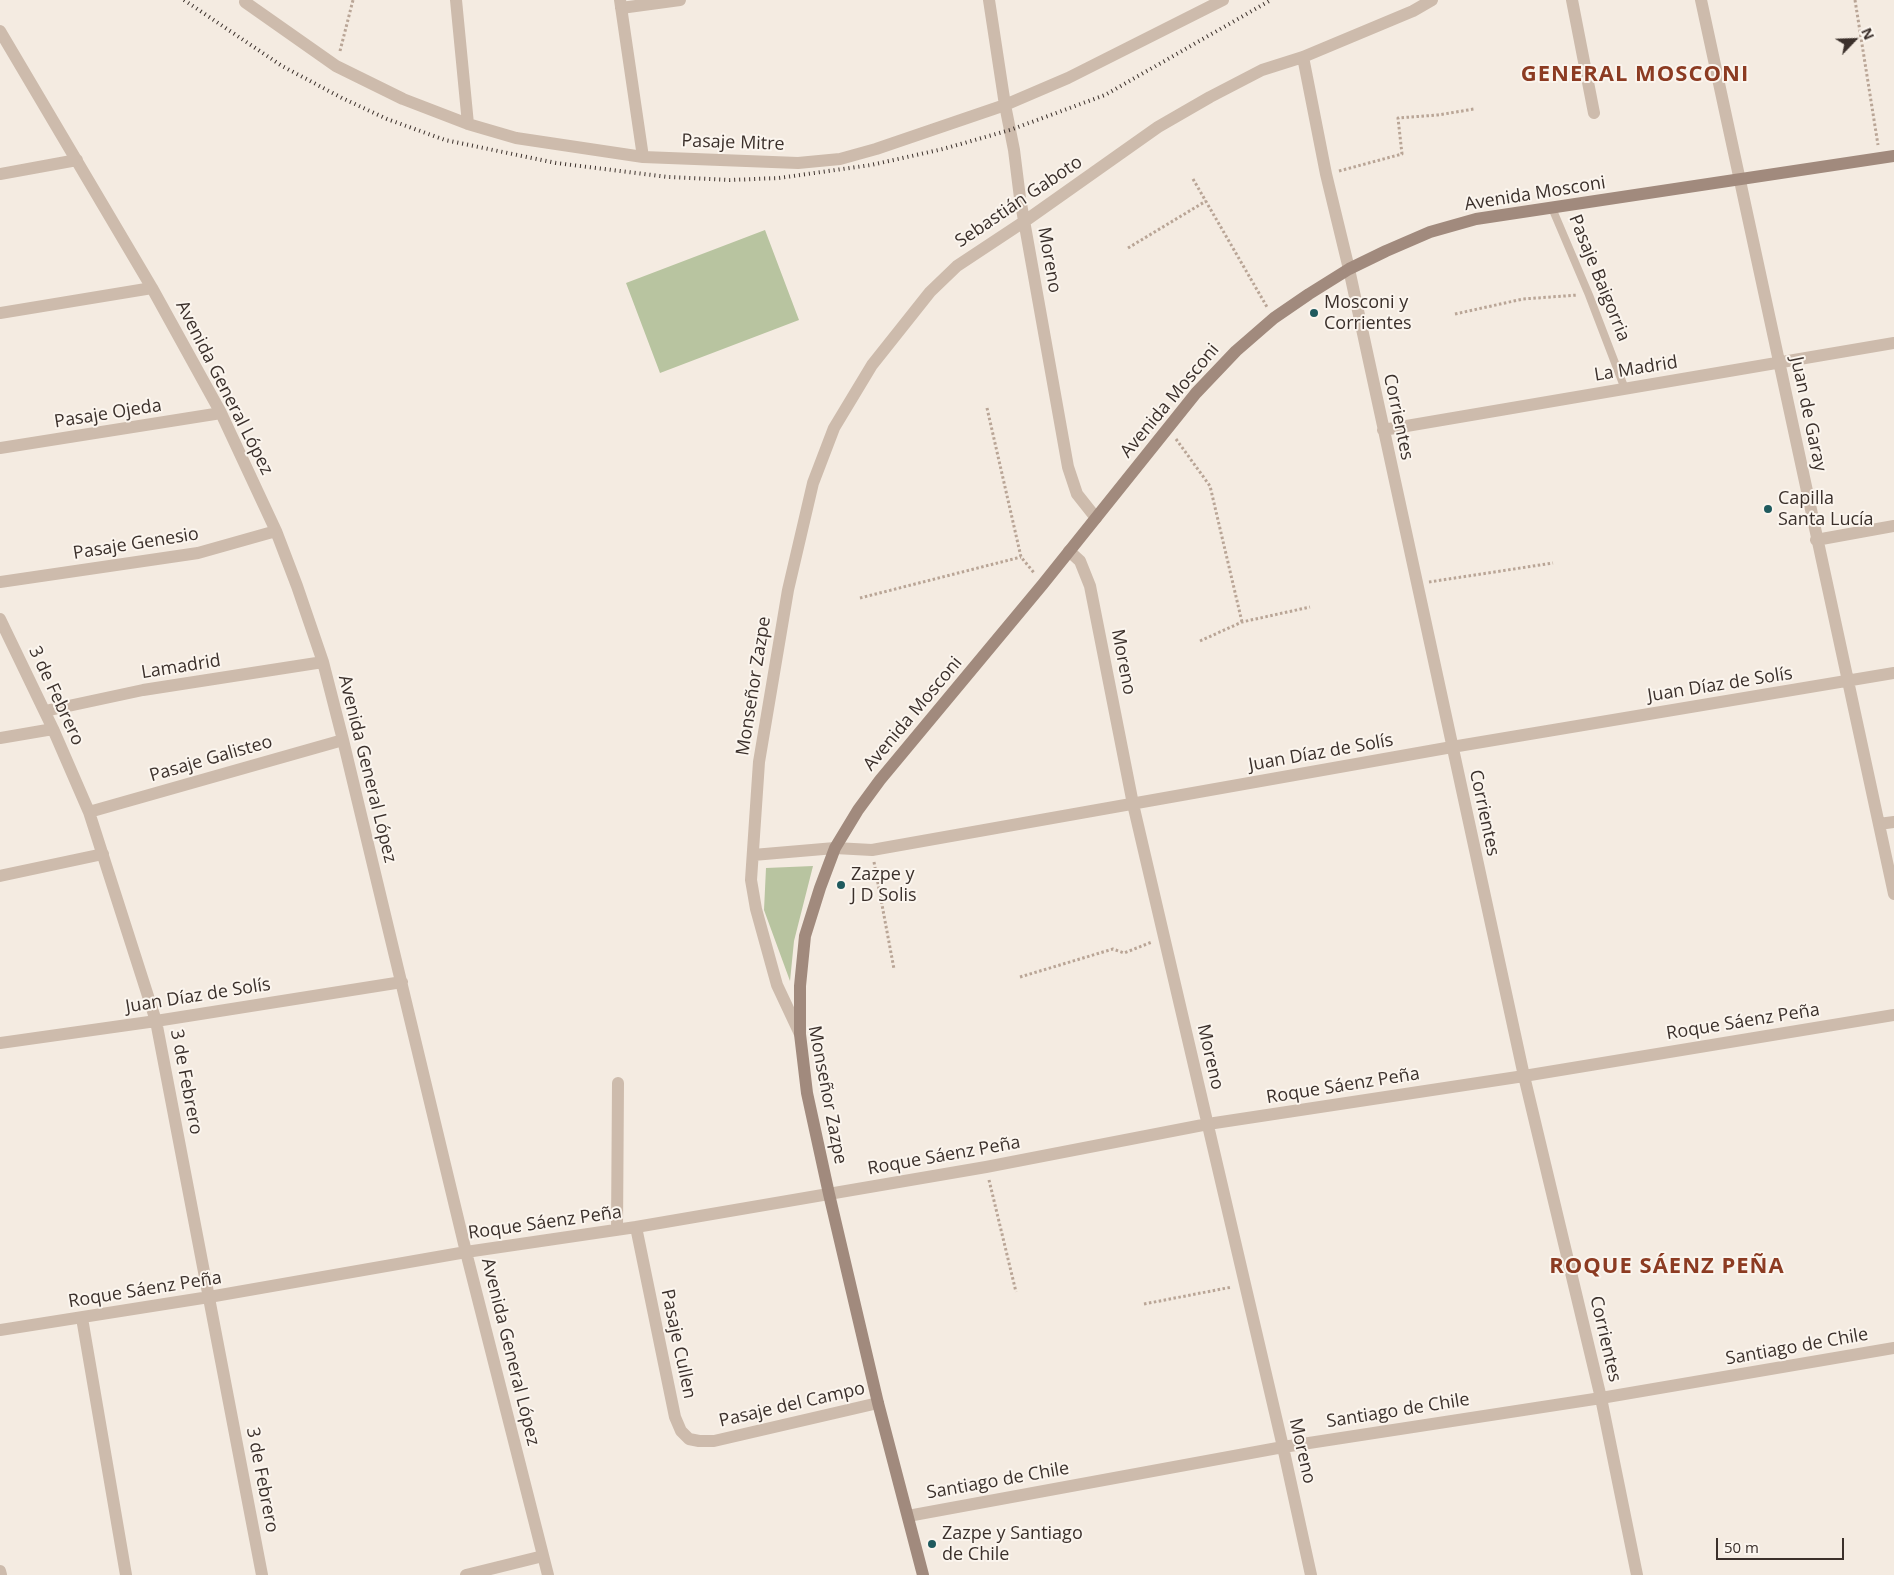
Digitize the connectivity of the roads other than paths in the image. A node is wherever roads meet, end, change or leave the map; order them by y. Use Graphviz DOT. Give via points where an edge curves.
graph roads {
  1 [pos="456,0"];
  2 [pos="680,0"];
  3 [pos="989,0"];
  4 [pos="1223,0"];
  5 [pos="1432,0"];
  6 [pos="1572,0"];
  7 [pos="1701,0"];
  8 [pos="245,2"];
  9 [pos="621,4"];
  10 [pos="0,31"];
  11 [pos="1303,57"];
  12 [pos="1005,105"];
  13 [pos="1594,113"];
  14 [pos="468,124"];
  15 [pos="1894,156"];
  16 [pos="643,157"];
  17 [pos="77,160"];
  18 [pos="0,174"];
  19 [pos="1740,179"];
  20 [pos="1552,208"];
  21 [pos="1025,221"];
  22 [pos="1349,269"];
  23 [pos="152,288"];
  24 [pos="0,313"];
  25 [pos="1894,344"];
  26 [pos="1779,364"];
  27 [pos="1625,389"];
  28 [pos="221,413"];
  29 [pos="1383,430"];
  30 [pos="0,448"];
  31 [pos="1096,518"];
  32 [pos="1894,526"];
  33 [pos="276,531"];
  34 [pos="1816,540"];
  35 [pos="1069,551"];
  36 [pos="0,582"];
  37 [pos="788,590"];
  38 [pos="0,619"];
  39 [pos="322,662"];
  40 [pos="1894,673"];
  41 [pos="1849,681"];
  42 [pos="45,711"];
  43 [pos="53,729"];
  44 [pos="0,738"];
  45 [pos="343,740"];
  46 [pos="1452,747"];
  47 [pos="1133,804"];
  48 [pos="88,812"];
  49 [pos="1894,822"];
  50 [pos="1879,824"];
  51 [pos="835,848"];
  52 [pos="103,854"];
  53 [pos="753,855"];
  54 [pos="0,876"];
  55 [pos="1894,894"];
  56 [pos="402,982"];
  57 [pos="1894,1015"];
  58 [pos="156,1021"];
  59 [pos="800,1034"];
  60 [pos="0,1043"];
  61 [pos="1524,1076"];
  62 [pos="618,1083"];
  63 [pos="1208,1124"];
  64 [pos="829,1194"];
  65 [pos="636,1227"];
  66 [pos="617,1230"];
  67 [pos="466,1252"];
  68 [pos="209,1297"];
  69 [pos="82,1318"];
  70 [pos="0,1330"];
  71 [pos="1894,1348"];
  72 [pos="1601,1398"];
  73 [pos="878,1403"];
  74 [pos="714,1441"];
  75 [pos="1283,1446"];
  76 [pos="908,1516"];
  77 [pos="543,1556"];
  78 [pos="0,1571"];
  79 [pos="1,1575"];
  80 [pos="126,1575"];
  81 [pos="262,1575"];
  82 [pos="466,1575"];
  83 [pos="548,1575"];
  84 [pos="923,1575"];
  85 [pos="1311,1575"];
  86 [pos="1637,1575"];
  1 -- 14 [label="street"];
  2 -- 9 [label="street"];
  3 -- 12 [label="street, Moreno"];
  4 -- 12 [label="street, Pasaje Mitre" via="1068,78"];
  5 -- 11 [label="street, Sebastián Gaboto"];
  6 -- 13 [label="street"];
  7 -- 19 [label="street, Juan de Garay"];
  8 -- 14 [label="street, Pasaje Mitre" via="336,66 402,99"];
  9 -- 16 [label="street"];
  10 -- 17 [label="street, Avenida General López"];
  11 -- 21 [label="street, Sebastián Gaboto" via="1262,70 1210,96 1158,127"];
  11 -- 22 [label="street, Corrientes"];
  12 -- 16 [label="street, Pasaje Mitre" via="876,150 840,159 798,163"];
  12 -- 21 [label="street, Moreno"];
  14 -- 16 [label="street, Pasaje Mitre" via="516,138"];
  15 -- 19 [label="street, Avenida Mosconi"];
  17 -- 18 [label="street"];
  17 -- 23 [label="street, Avenida General López"];
  19 -- 20 [label="street, Avenida Mosconi"];
  19 -- 26 [label="street, Juan de Garay"];
  20 -- 22 [label="street, Avenida Mosconi" via="1476,219 1430,232"];
  20 -- 27 [label="lane, Pasaje Baigorria"];
  21 -- 31 [label="street, Moreno" via="1068,467 1077,494"];
  21 -- 37 [label="street, Sebastián Gaboto" via="957,266 930,292 872,365 834,428 813,483"];
  22 -- 29 [label="street, Corrientes"];
  22 -- 31 [label="street, Avenida Mosconi" via="1274,318 1236,350 1196,393"];
  23 -- 24 [label="street"];
  23 -- 28 [label="street, Avenida General López"];
  25 -- 26 [label="street, La Madrid"];
  26 -- 27 [label="street, La Madrid"];
  26 -- 34 [label="street, Juan de Garay"];
  27 -- 29 [label="street, La Madrid"];
  28 -- 30 [label="street, Pasaje Ojeda"];
  28 -- 33 [label="street, Avenida General López"];
  29 -- 46 [label="street, Corrientes"];
  31 -- 35 [label="street, Avenida Mosconi"];
  32 -- 34 [label="street"];
  33 -- 36 [label="street, Pasaje Genesio" via="198,553"];
  33 -- 39 [label="street, Avenida General López"];
  34 -- 41 [label="street, Juan de Garay"];
  35 -- 47 [label="street, Moreno" via="1080,561 1090,586"];
  35 -- 51 [label="street, Avenida Mosconi" via="880,780"];
  37 -- 53 [label="street, Monseñor Zazpe" via="759,762"];
  38 -- 42 [label="street, 3 de Febrero"];
  39 -- 42 [label="street, Lamadrid" via="144,690"];
  39 -- 45 [label="street, Avenida General López"];
  40 -- 41 [label="street, Juan Díaz de Solís"];
  41 -- 46 [label="street, Juan Díaz de Solís"];
  41 -- 50 [label="street, Juan de Garay"];
  42 -- 43 [label="street, 3 de Febrero"];
  43 -- 44 [label="street"];
  43 -- 48 [label="street, 3 de Febrero"];
  45 -- 48 [label="street, Pasaje Galisteo"];
  45 -- 56 [label="street, Avenida General López"];
  46 -- 47 [label="street, Juan Díaz de Solís"];
  46 -- 61 [label="street, Corrientes"];
  47 -- 51 [label="street, Juan Díaz de Solís" via="872,850"];
  47 -- 63 [label="street, Moreno"];
  48 -- 52 [label="street, 3 de Febrero"];
  49 -- 50 [label="street"];
  50 -- 55 [label="street, Juan de Garay"];
  51 -- 53 [label="street, Juan Díaz de Solís"];
  51 -- 59 [label="street, Avenida Mosconi" via="805,936"];
  52 -- 54 [label="street"];
  52 -- 58 [label="street, 3 de Febrero"];
  53 -- 59 [label="street, Monseñor Zazpe" via="751,880 756,909 778,985"];
  56 -- 58 [label="street, Juan Díaz de Solís"];
  56 -- 67 [label="street, Avenida General López"];
  57 -- 61 [label="street, Roque Sáenz Peña"];
  58 -- 60 [label="street, Juan Díaz de Solís"];
  58 -- 68 [label="street, 3 de Febrero"];
  59 -- 64 [label="street, Monseñor Zazpe" via="807,1093"];
  61 -- 63 [label="street, Roque Sáenz Peña"];
  61 -- 72 [label="street, Corrientes"];
  62 -- 66 [label="street"];
  63 -- 64 [label="street, Roque Sáenz Peña" via="986,1168"];
  63 -- 75 [label="street, Moreno"];
  64 -- 65 [label="street, Roque Sáenz Peña"];
  64 -- 73 [label="street, Monseñor Zazpe"];
  65 -- 66 [label="street, Roque Sáenz Peña"];
  65 -- 74 [label="street, Pasaje Cullen" via="675,1416 689,1439"];
  66 -- 67 [label="street, Roque Sáenz Peña"];
  67 -- 68 [label="street, Roque Sáenz Peña"];
  67 -- 77 [label="street, Avenida General López"];
  68 -- 69 [label="street, Roque Sáenz Peña"];
  68 -- 81 [label="street, 3 de Febrero"];
  69 -- 70 [label="street, Roque Sáenz Peña"];
  69 -- 80 [label="street"];
  71 -- 72 [label="street, Santiago de Chile"];
  72 -- 75 [label="street, Santiago de Chile"];
  72 -- 86 [label="street, Corrientes"];
  73 -- 74 [label="street, Pasaje del Campo"];
  73 -- 76 [label="street, Monseñor Zazpe"];
  75 -- 76 [label="street, Santiago de Chile"];
  75 -- 85 [label="street, Moreno"];
  76 -- 84 [label="street, Monseñor Zazpe"];
  77 -- 82 [label="street"];
  77 -- 83 [label="street, Avenida General López"];
  78 -- 79 [label="street"];
}
